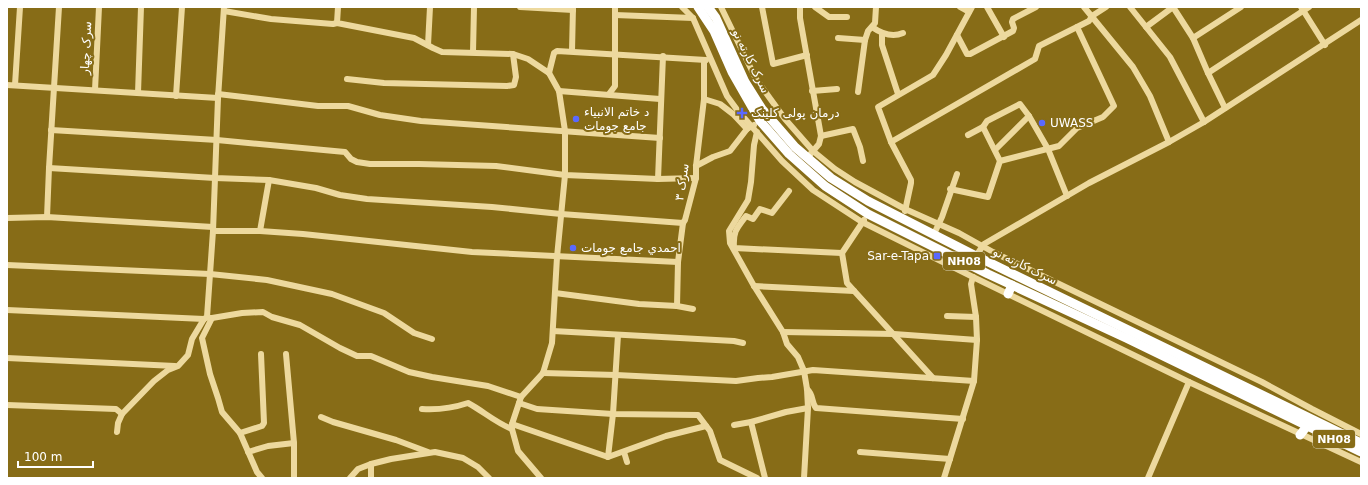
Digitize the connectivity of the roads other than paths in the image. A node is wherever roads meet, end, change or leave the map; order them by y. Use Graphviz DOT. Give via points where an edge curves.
graph roads {
  1 [pos="20,7"];
  2 [pos="59,7"];
  3 [pos="99,7"];
  4 [pos="141,7"];
  5 [pos="182,7"];
  6 [pos="338,7"];
  7 [pos="430,7"];
  8 [pos="474,7"];
  9 [pos="520,7"];
  10 [pos="615,7"];
  11 [pos="682,7"];
  12 [pos="698,7"];
  13 [pos="708,7"];
  14 [pos="721,7"];
  15 [pos="762,7"];
  16 [pos="800,7"];
  17 [pos="815,7"];
  18 [pos="876,7"];
  19 [pos="960,7"];
  20 [pos="987,7"];
  21 [pos="1036,7"];
  22 [pos="1084,7"];
  23 [pos="1106,7"];
  24 [pos="1130,7"];
  25 [pos="1173,7"];
  26 [pos="1241,7"];
  27 [pos="1304,8"];
  28 [pos="224,9"];
  29 [pos="573,9"];
  30 [pos="970,10"];
  31 [pos="615,14"];
  32 [pos="1092,16"];
  33 [pos="847,17"];
  34 [pos="693,18"];
  35 [pos="1361,20"];
  36 [pos="337,23"];
  37 [pos="1077,27"];
  38 [pos="1146,27"];
  39 [pos="872,28"];
  40 [pos="882,33"];
  41 [pos="903,33"];
  42 [pos="957,34"];
  43 [pos="1004,37"];
  44 [pos="838,38"];
  45 [pos="1193,38"];
  46 [pos="865,40"];
  47 [pos="1325,44"];
  48 [pos="428,45"];
  49 [pos="572,51"];
  50 [pos="473,52"];
  51 [pos="615,53"];
  52 [pos="513,54"];
  53 [pos="807,55"];
  54 [pos="663,56"];
  55 [pos="704,60"];
  56 [pos="710,60"];
  57 [pos="549,73"];
  58 [pos="1208,73"];
  59 [pos="347,79"];
  60 [pos="7,85"];
  61 [pos="15,85"];
  62 [pos="54,88"];
  63 [pos="837,89"];
  64 [pos="95,90"];
  65 [pos="559,91"];
  66 [pos="812,91"];
  67 [pos="858,92"];
  68 [pos="138,93"];
  69 [pos="609,94"];
  70 [pos="898,94"];
  71 [pos="176,96"];
  72 [pos="218,96"];
  73 [pos="660,99"];
  74 [pos="704,99"];
  75 [pos="1225,108"];
  76 [pos="1029,116"];
  77 [pos="1204,122"];
  78 [pos="753,126"];
  79 [pos="982,127"];
  80 [pos="51,130"];
  81 [pos="565,131"];
  82 [pos="757,132"];
  83 [pos="968,135"];
  84 [pos="821,136"];
  85 [pos="660,138"];
  86 [pos="217,140"];
  87 [pos="891,142"];
  88 [pos="1169,142"];
  89 [pos="1048,149"];
  90 [pos="995,150"];
  91 [pos="792,151"];
  92 [pos="810,154"];
  93 [pos="863,161"];
  94 [pos="1000,161"];
  95 [pos="696,166"];
  96 [pos="49,168"];
  97 [pos="956,174"];
  98 [pos="565,175"];
  99 [pos="215,178"];
  100 [pos="696,178"];
  101 [pos="832,178"];
  102 [pos="658,179"];
  103 [pos="269,180"];
  104 [pos="825,186"];
  105 [pos="950,189"];
  106 [pos="788,191"];
  107 [pos="1067,196"];
  108 [pos="905,209"];
  109 [pos="561,214"];
  110 [pos="868,214"];
  111 [pos="47,217"];
  112 [pos="7,218"];
  113 [pos="902,218"];
  114 [pos="683,222"];
  115 [pos="862,222"];
  116 [pos="939,224"];
  117 [pos="213,229"];
  118 [pos="260,232"];
  119 [pos="934,234"];
  120 [pos="982,246"];
  121 [pos="734,248"];
  122 [pos="842,253"];
  123 [pos="976,256"];
  124 [pos="557,257"];
  125 [pos="678,262"];
  126 [pos="7,265"];
  127 [pos="210,274"];
  128 [pos="973,277"];
  129 [pos="1012,285"];
  130 [pos="754,286"];
  131 [pos="854,291"];
  132 [pos="555,293"];
  133 [pos="1008,294"];
  134 [pos="676,306"];
  135 [pos="693,309"];
  136 [pos="7,310"];
  137 [pos="947,316"];
  138 [pos="976,317"];
  139 [pos="208,318"];
  140 [pos="554,331"];
  141 [pos="783,332"];
  142 [pos="894,334"];
  143 [pos="618,335"];
  144 [pos="432,339"];
  145 [pos="978,340"];
  146 [pos="743,343"];
  147 [pos="260,354"];
  148 [pos="286,354"];
  149 [pos="7,358"];
  150 [pos="178,366"];
  151 [pos="804,371"];
  152 [pos="543,373"];
  153 [pos="616,374"];
  154 [pos="933,378"];
  155 [pos="974,381"];
  156 [pos="1189,382"];
  157 [pos="1238,382"];
  158 [pos="808,389"];
  159 [pos="1237,392"];
  160 [pos="520,400"];
  161 [pos="7,405"];
  162 [pos="1279,407"];
  163 [pos="808,408"];
  164 [pos="422,409"];
  165 [pos="122,414"];
  166 [pos="613,414"];
  167 [pos="321,417"];
  168 [pos="1309,417"];
  169 [pos="963,419"];
  170 [pos="751,422"];
  171 [pos="734,425"];
  172 [pos="512,426"];
  173 [pos="706,426"];
  174 [pos="117,432"];
  175 [pos="240,433"];
  176 [pos="1361,434"];
  177 [pos="1300,435"];
  178 [pos="294,443"];
  179 [pos="1361,443"];
  180 [pos="248,452"];
  181 [pos="624,452"];
  182 [pos="860,452"];
  183 [pos="1361,452"];
  184 [pos="429,453"];
  185 [pos="608,457"];
  186 [pos="950,459"];
  187 [pos="627,462"];
  188 [pos="1361,462"];
  189 [pos="372,464"];
  190 [pos="262,478"];
  191 [pos="294,478"];
  192 [pos="350,478"];
  193 [pos="371,478"];
  194 [pos="489,478"];
  195 [pos="541,478"];
  196 [pos="757,478"];
  197 [pos="765,478"];
  198 [pos="804,478"];
  199 [pos="944,478"];
  200 [pos="1148,478"];
  1 -- 61 [label="street"];
  2 -- 62 [label="street"];
  3 -- 64 [label="street, سرک چهار"];
  4 -- 68 [label="street"];
  5 -- 71 [label="street"];
  6 -- 36 [label="street"];
  7 -- 48 [label="street"];
  8 -- 50 [label="street"];
  9 -- 29 [label="street"];
  10 -- 31 [label="street"];
  11 -- 34 [label="street"];
  12 -- 78 [label="highway, سرک کارته نو / NH08" via="714,32"];
  13 -- 91 [label="highway, سرک کارته نو / NH08" via="716,18 745,82"];
  14 -- 92 [label="street" via="756,79"];
  15 -- 53 [label="street" via="773,64"];
  16 -- 53 [label="street"];
  17 -- 33 [label="street" via="829,17"];
  18 -- 39 [label="street" via="875,23"];
  19 -- 30 [label="street"];
  20 -- 43 [label="street"];
  21 -- 43 [label="street" via="1013,19 1014,30"];
  22 -- 32 [label="street"];
  23 -- 32 [label="street"];
  24 -- 38 [label="street"];
  25 -- 38 [label="street"];
  25 -- 45 [label="street"];
  26 -- 45 [label="street"];
  27 -- 47 [label="street"];
  27 -- 58 [label="street"];
  28 -- 36 [label="street" via="290,21"];
  28 -- 72 [label="street"];
  29 -- 49 [label="street"];
  30 -- 42 [label="street"];
  31 -- 34 [label="street"];
  31 -- 51 [label="street"];
  32 -- 37 [label="street" via="1089,21"];
  32 -- 88 [label="street" via="1133,67 1150,96"];
  34 -- 56 [label="street"];
  35 -- 47 [label="street"];
  36 -- 48 [label="street" via="414,38"];
  37 -- 87 [label="street" via="1039,46 1035,59"];
  37 -- 89 [label="street" via="1114,106 1103,118 1078,128 1059,146"];
  38 -- 77 [label="street" via="1174,64"];
  39 -- 40 [label="street"];
  39 -- 46 [label="street"];
  40 -- 41 [label="street" via="897,36"];
  40 -- 70 [label="street" via="882,45"];
  42 -- 43 [label="street" via="968,54"];
  42 -- 70 [label="street" via="933,74"];
  44 -- 46 [label="street"];
  45 -- 58 [label="street"];
  46 -- 67 [label="street"];
  47 -- 75 [label="street"];
  48 -- 50 [label="street" via="442,52"];
  49 -- 51 [label="street"];
  49 -- 57 [label="street" via="555,51"];
  50 -- 52 [label="street"];
  51 -- 54 [label="street"];
  51 -- 69 [label="street" via="615,86"];
  52 -- 57 [label="street" via="528,59"];
  52 -- 59 [label="street" via="516,77 514,85 384,83"];
  53 -- 66 [label="street"];
  54 -- 55 [label="street"];
  54 -- 73 [label="street"];
  55 -- 56 [label="street"];
  55 -- 74 [label="street, سرک ۳"];
  56 -- 78 [label="street" via="727,96"];
  57 -- 65 [label="street"];
  58 -- 75 [label="street"];
  60 -- 61 [label="street"];
  61 -- 62 [label="street"];
  62 -- 64 [label="street"];
  62 -- 80 [label="street"];
  63 -- 66 [label="street"];
  64 -- 68 [label="street"];
  65 -- 69 [label="street"];
  65 -- 81 [label="street"];
  66 -- 84 [label="street"];
  68 -- 71 [label="street"];
  69 -- 73 [label="street"];
  70 -- 87 [label="street" via="878,107"];
  71 -- 72 [label="street"];
  72 -- 81 [label="street" via="318,106 348,106 421,122"];
  72 -- 86 [label="street"];
  73 -- 85 [label="street"];
  74 -- 78 [label="street" via="720,104"];
  74 -- 95 [label="street, سرک ۳"];
  75 -- 77 [label="street"];
  76 -- 79 [label="street" via="1020,104 987,121"];
  76 -- 89 [label="street"];
  76 -- 90 [label="street"];
  77 -- 88 [label="street"];
  78 -- 82 [label="street"];
  78 -- 91 [label="highway, سرک کارته نو / NH08"];
  78 -- 95 [label="street" via="730,151"];
  79 -- 83 [label="street"];
  79 -- 90 [label="street"];
  80 -- 86 [label="street"];
  80 -- 96 [label="street"];
  81 -- 85 [label="street"];
  81 -- 98 [label="street"];
  82 -- 115 [label="street" via="782,161 813,190"];
  82 -- 121 [label="street" via="748,200 729,231 730,243"];
  84 -- 92 [label="street" via="819,144"];
  84 -- 93 [label="street" via="853,129"];
  85 -- 102 [label="street"];
  86 -- 98 [label="street" via="345,152 357,162 370,164 496,166"];
  86 -- 99 [label="street"];
  87 -- 108 [label="street" via="911,180"];
  88 -- 107 [label="street"];
  89 -- 94 [label="street"];
  89 -- 107 [label="street"];
  90 -- 94 [label="street"];
  91 -- 92 [label="highway, سرک کارته نو / NH08"];
  91 -- 104 [label="highway, سرک کارته نو / NH08"];
  92 -- 101 [label="highway, سرک کارته نو / NH08"];
  92 -- 108 [label="street"];
  94 -- 105 [label="street" via="988,196"];
  95 -- 100 [label="street, سرک ۳"];
  96 -- 99 [label="street"];
  96 -- 111 [label="street"];
  97 -- 105 [label="street"];
  98 -- 102 [label="street"];
  98 -- 109 [label="street"];
  99 -- 103 [label="street"];
  99 -- 117 [label="street"];
  100 -- 102 [label="street"];
  100 -- 114 [label="street, سرک ۳"];
  101 -- 104 [label="highway"];
  101 -- 113 [label="highway, سرک کارته نو / NH08" via="868,201"];
  103 -- 109 [label="street" via="367,199"];
  103 -- 118 [label="street"];
  104 -- 110 [label="highway, سرک کارته نو / NH08"];
  105 -- 116 [label="street"];
  106 -- 121 [label="street" via="772,213 760,209 754,218 746,216 736,228"];
  107 -- 120 [label="street"];
  108 -- 113 [label="street"];
  108 -- 116 [label="street"];
  109 -- 114 [label="street"];
  109 -- 124 [label="street"];
  110 -- 115 [label="street"];
  110 -- 129 [label="highway, سرک کارته نو / NH08"];
  111 -- 112 [label="street"];
  111 -- 117 [label="street"];
  113 -- 119 [label="highway, سرک کارته نو / NH08"];
  114 -- 125 [label="street, سرک ۳"];
  115 -- 122 [label="street"];
  115 -- 128 [label="street"];
  116 -- 119 [label="street"];
  116 -- 120 [label="street"];
  117 -- 118 [label="street"];
  117 -- 127 [label="street"];
  118 -- 124 [label="street" via="303,234 472,252"];
  119 -- 123 [label="highway, سرک کارته نو / NH08"];
  120 -- 123 [label="street"];
  120 -- 168 [label="street" via="1262,382"];
  121 -- 122 [label="street"];
  121 -- 130 [label="street"];
  122 -- 131 [label="street" via="847,283"];
  123 -- 157 [label="highway, سرک کارته نو / NH08"];
  124 -- 125 [label="street"];
  124 -- 132 [label="street"];
  125 -- 134 [label="street, سرک ۳"];
  126 -- 127 [label="street"];
  127 -- 139 [label="street"];
  127 -- 144 [label="street" via="267,280 332,294 384,312 414,333"];
  128 -- 133 [label="street"];
  128 -- 138 [label="street" via="971,284"];
  129 -- 133 [label="highway"];
  129 -- 159 [label="highway, سرک کارته نو / NH08"];
  130 -- 131 [label="street"];
  130 -- 141 [label="street"];
  131 -- 142 [label="street"];
  132 -- 134 [label="street"];
  132 -- 140 [label="street"];
  133 -- 156 [label="street"];
  134 -- 135 [label="street"];
  136 -- 139 [label="street"];
  137 -- 138 [label="street"];
  138 -- 145 [label="street"];
  139 -- 150 [label="street" via="192,339 188,355"];
  139 -- 160 [label="street" via="242,312 263,312 300,325 357,356 371,356 409,372 488,386"];
  139 -- 175 [label="street" via="202,338 210,374 222,412"];
  140 -- 143 [label="street"];
  140 -- 152 [label="street"];
  141 -- 142 [label="street"];
  141 -- 151 [label="street" via="787,344 798,357"];
  142 -- 145 [label="street"];
  142 -- 154 [label="street"];
  143 -- 146 [label="street"];
  143 -- 153 [label="street"];
  145 -- 155 [label="street"];
  147 -- 175 [label="street" via="264,423"];
  148 -- 178 [label="street"];
  149 -- 150 [label="street"];
  150 -- 165 [label="street" via="154,381"];
  151 -- 153 [label="street" via="736,382"];
  151 -- 154 [label="street"];
  151 -- 158 [label="street"];
  152 -- 153 [label="street"];
  152 -- 160 [label="street"];
  153 -- 166 [label="street"];
  154 -- 155 [label="street"];
  155 -- 169 [label="street"];
  156 -- 177 [label="street"];
  156 -- 200 [label="street"];
  157 -- 159 [label="highway"];
  157 -- 162 [label="highway, سرک کارته نو / NH08"];
  158 -- 163 [label="street"];
  158 -- 169 [label="street" via="812,393 816,408"];
  159 -- 162 [label="highway, سرک کارته نو / NH08"];
  160 -- 166 [label="street" via="537,409"];
  160 -- 172 [label="street"];
  161 -- 165 [label="street" via="116,409"];
  162 -- 168 [label="highway, سرک کارته نو / NH08"];
  163 -- 170 [label="street"];
  163 -- 198 [label="street"];
  164 -- 172 [label="street" via="436,410 468,403 499,424"];
  165 -- 174 [label="street"];
  166 -- 173 [label="street" via="698,415"];
  166 -- 185 [label="street"];
  167 -- 184 [label="street"];
  168 -- 176 [label="street"];
  168 -- 177 [label="highway"];
  168 -- 179 [label="highway, سرک کارته نو / NH08"];
  168 -- 183 [label="highway, NH08"];
  169 -- 186 [label="street"];
  170 -- 171 [label="street"];
  170 -- 197 [label="street"];
  172 -- 185 [label="street"];
  172 -- 195 [label="street" via="518,451"];
  173 -- 181 [label="street" via="666,436"];
  173 -- 196 [label="street" via="720,460"];
  175 -- 180 [label="street"];
  177 -- 188 [label="street"];
  178 -- 180 [label="street" via="268,446"];
  178 -- 191 [label="street"];
  180 -- 190 [label="street"];
  181 -- 185 [label="street"];
  181 -- 187 [label="street"];
  182 -- 186 [label="street"];
  184 -- 189 [label="street"];
  184 -- 194 [label="street" via="436,452 463,458 478,467"];
  186 -- 199 [label="street"];
  189 -- 192 [label="street" via="358,469"];
  189 -- 193 [label="street"];
}
